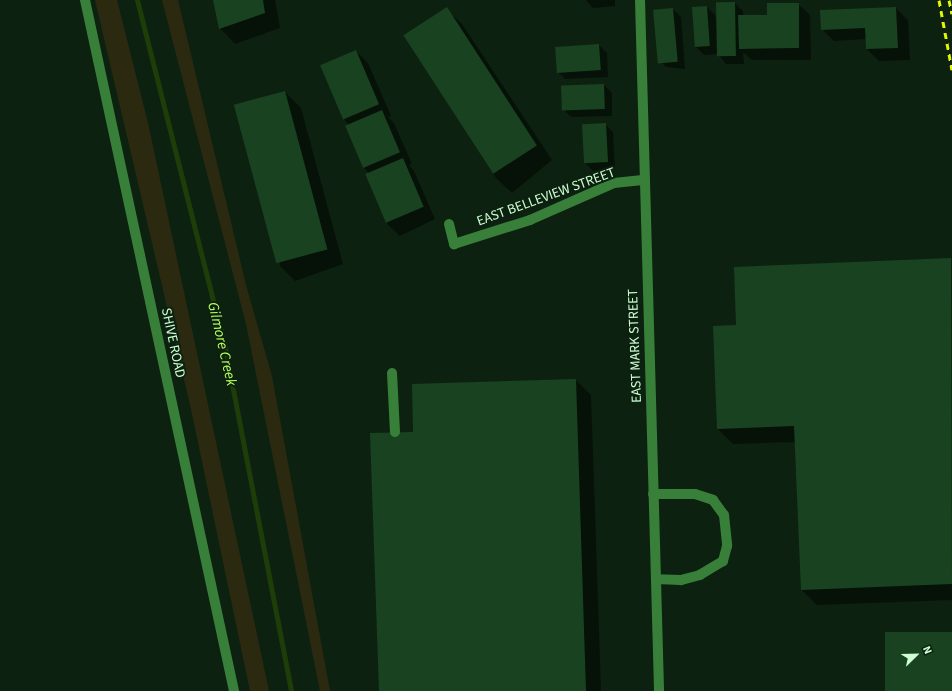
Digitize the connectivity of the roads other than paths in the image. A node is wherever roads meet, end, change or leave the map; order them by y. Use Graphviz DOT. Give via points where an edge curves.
graph roads {
  1 [pos="85,0"];
  2 [pos="640,0"];
  3 [pos="645,180"];
  4 [pos="449,224"];
  5 [pos="392,373"];
  6 [pos="395,432"];
  7 [pos="653,494"];
  8 [pos="656,579"];
  9 [pos="234,691"];
  10 [pos="659,691"];
  1 -- 9 [label="street, SHIVE ROAD"];
  2 -- 3 [label="street, EAST MARK STREET"];
  3 -- 4 [label="street, EAST BELLEVIEW STREET" via="614,183 530,220 454,244"];
  3 -- 7 [label="street, EAST MARK STREET"];
  5 -- 6 [label="street"];
  7 -- 8 [label="street, EAST MARK STREET"];
  7 -- 8 [label="street" via="695,494 713,500 724,515 727,546 723,561 700,575 681,580"];
  8 -- 10 [label="street, EAST MARK STREET"];
}
